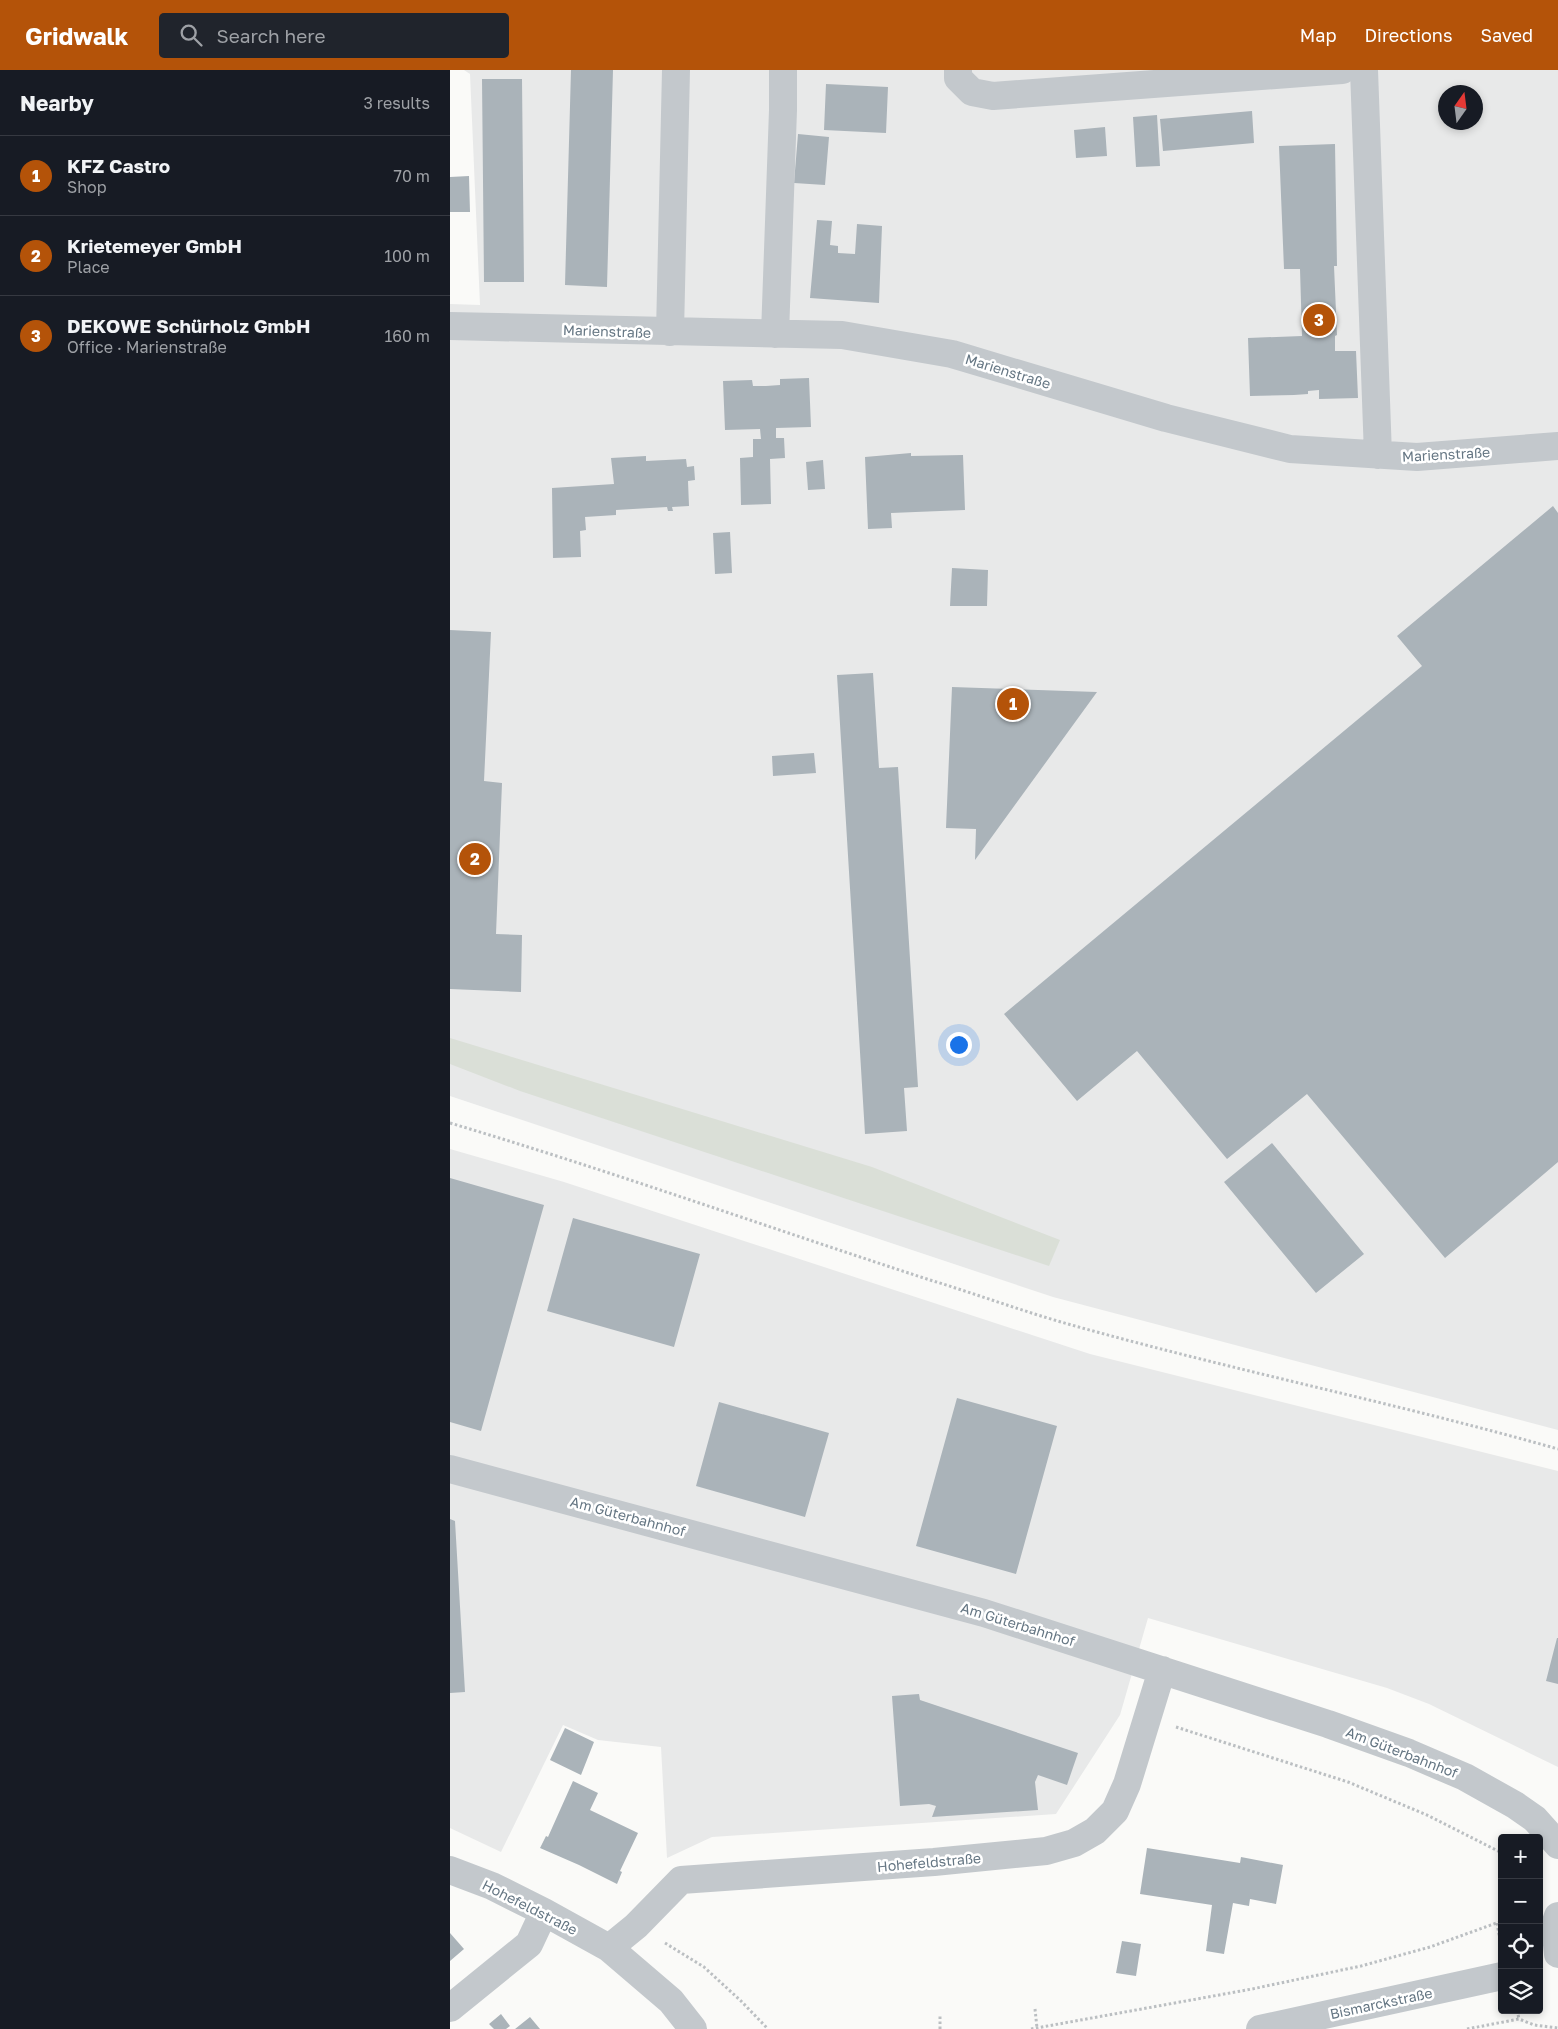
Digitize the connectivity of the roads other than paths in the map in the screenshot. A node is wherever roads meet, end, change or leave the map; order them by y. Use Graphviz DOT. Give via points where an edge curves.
graph roads {
  1 [pos="676,70"];
  2 [pos="783,70"];
  3 [pos="958,70"];
  4 [pos="1342,70"];
  5 [pos="1364,70"];
  6 [pos="450,326"];
  7 [pos="670,332"];
  8 [pos="775,334"];
  9 [pos="1558,446"];
  10 [pos="1378,455"];
  11 [pos="450,1469"];
  12 [pos="1162,1670"];
  13 [pos="1558,1845"];
  14 [pos="450,1870"];
  15 [pos="544,1912"];
  16 [pos="1558,1916"];
  17 [pos="609,1948"];
  18 [pos="1558,1954"];
  19 [pos="1543,1960"];
  20 [pos="1498,1977"];
  21 [pos="450,2008"];
  22 [pos="693,2029"];
  23 [pos="1260,2029"];
  1 -- 7 [label="street"];
  2 -- 8 [label="street"];
  3 -- 4 [label="street" via="958,78 972,92 993,96"];
  5 -- 10 [label="street"];
  6 -- 7 [label="street, Marienstraße"];
  7 -- 8 [label="street, Marienstraße"];
  8 -- 10 [label="street, Marienstraße" via="842,335 952,354 1166,418 1290,449"];
  9 -- 10 [label="street, Marienstraße" via="1417,458"];
  11 -- 12 [label="street, Am Güterbahnhof" via="984,1612"];
  12 -- 13 [label="street, Am Güterbahnhof" via="1328,1724 1465,1777 1535,1819"];
  12 -- 17 [label="street, Hohefeldstraße" via="1127,1784 1115,1811 1095,1831 1074,1843 1046,1851 944,1861 681,1880 636,1926"];
  14 -- 15 [label="street, Hohefeldstraße" via="492,1886"];
  15 -- 17 [label="street, Hohefeldstraße"];
  15 -- 21 [label="street" via="528,1944"];
  16 -- 18 [label="street" via="1555,1925"];
  17 -- 22 [label="street, Hohefeldstraße" via="671,2001"];
  18 -- 19 [label="street"];
  20 -- 23 [label="street, Bismarckstraße"];
}
